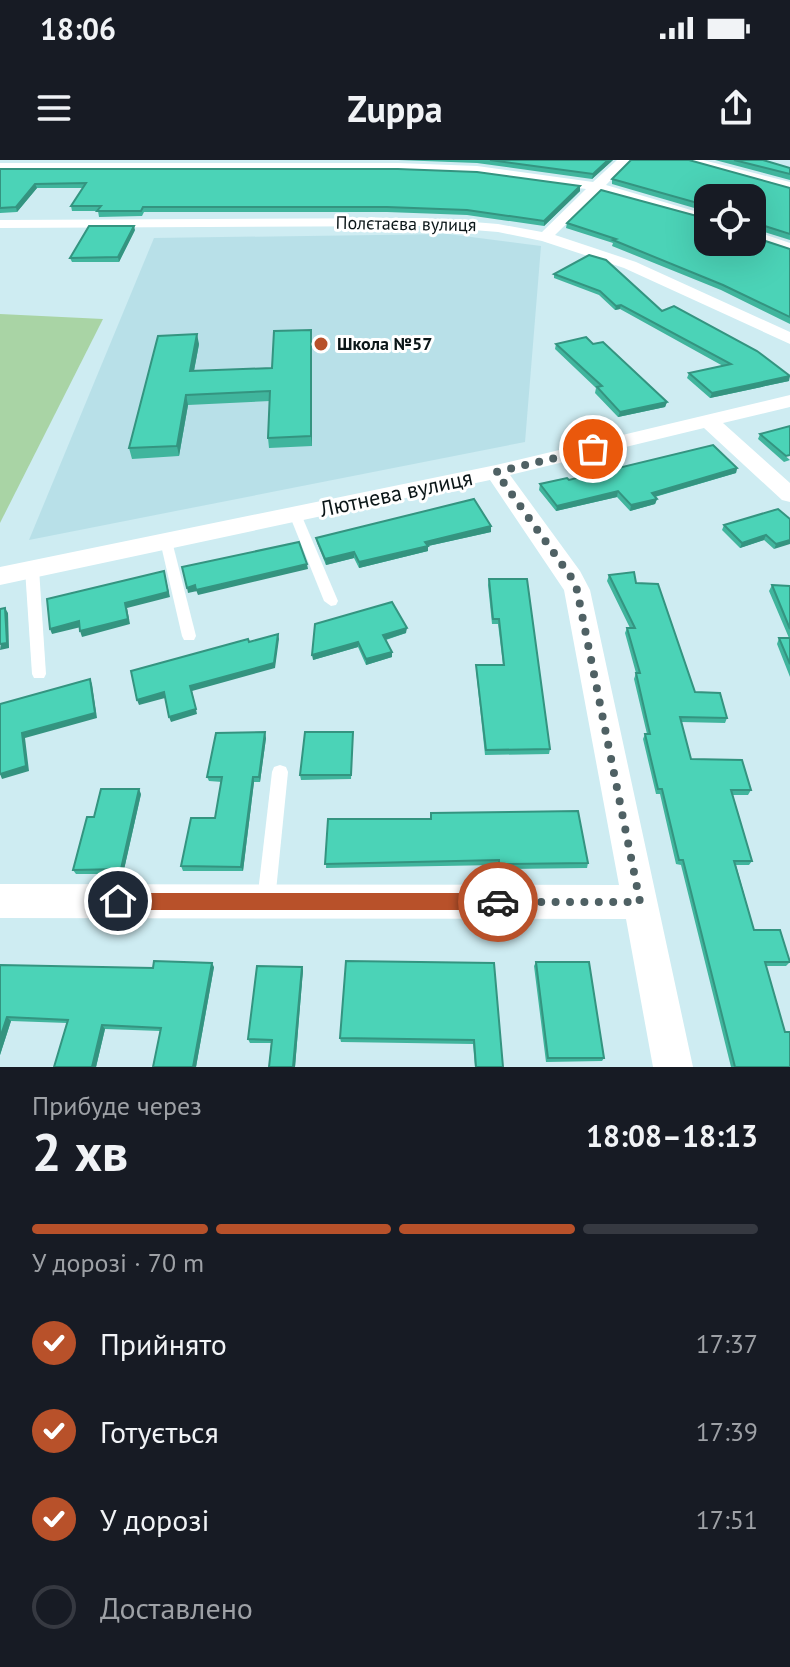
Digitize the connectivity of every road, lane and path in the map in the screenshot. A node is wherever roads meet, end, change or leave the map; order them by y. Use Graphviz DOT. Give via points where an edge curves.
graph roads {
  1 [pos="624,160"];
  2 [pos="688,160"];
  3 [pos="0,167"];
  4 [pos="790,186"];
  5 [pos="597,187"];
  6 [pos="694,215"];
  7 [pos="0,224"];
  8 [pos="545,237"];
  9 [pos="766,239"];
  10 [pos="790,248"];
  11 [pos="790,339"];
  12 [pos="790,401"];
  13 [pos="710,422"];
  14 [pos="496,472"];
  15 [pos="790,495"];
  16 [pos="295,514"];
  17 [pos="166,541"];
  18 [pos="32,569"];
  19 [pos="0,576"];
  20 [pos="331,601"];
  21 [pos="189,636"];
  22 [pos="39,674"];
  23 [pos="280,772"];
  24 [pos="0,901"];
  25 [pos="266,901"];
  26 [pos="640,902"];
  27 [pos="673,1067"];
  1 -- 5 [label="street"];
  2 -- 4 [label="street"];
  3 -- 5 [label="street" via="438,168"];
  5 -- 6 [label="street"];
  5 -- 8 [label="street"];
  7 -- 8 [label="street, Полєтаєва вулиця" via="424,222"];
  8 -- 11 [label="street, Полєтаєва вулиця" via="672,283"];
  9 -- 10 [label="street"];
  12 -- 13 [label="street, Лютнева вулиця"];
  13 -- 14 [label="street, Лютнева вулиця"];
  13 -- 15 [label="street"];
  14 -- 16 [label="street, Лютнева вулиця"];
  14 -- 26 [label="street" via="577,590"];
  16 -- 17 [label="street, Лютнева вулиця"];
  16 -- 20 [label="lane"];
  17 -- 18 [label="street, Лютнева вулиця"];
  17 -- 21 [label="lane"];
  18 -- 19 [label="street, Лютнева вулиця"];
  18 -- 22 [label="lane"];
  23 -- 25 [label="lane"];
  24 -- 25 [label="street"];
  25 -- 26 [label="street"];
  26 -- 27 [label="street"];
}
